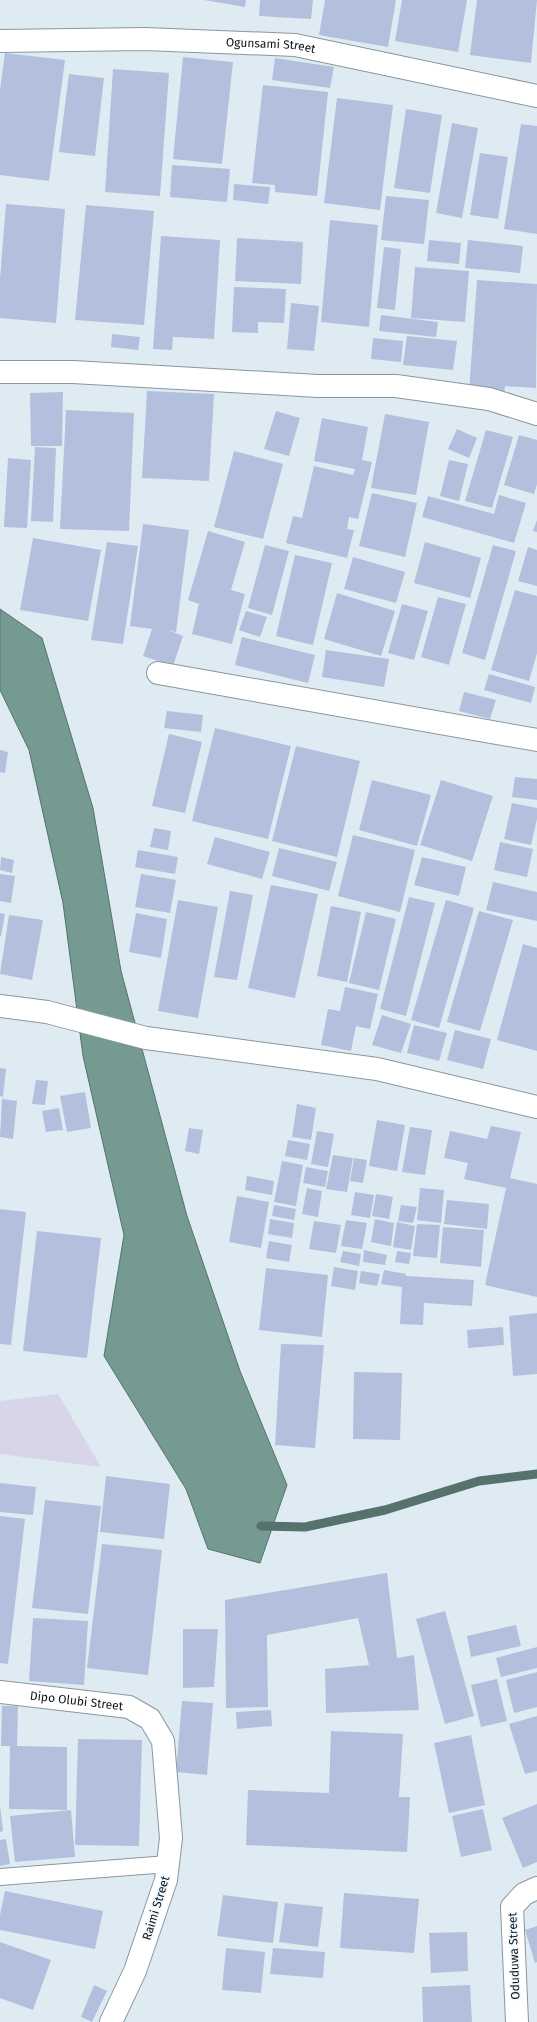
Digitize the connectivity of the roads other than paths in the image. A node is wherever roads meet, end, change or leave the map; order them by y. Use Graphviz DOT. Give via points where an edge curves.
graph roads {
  1 [pos="0,41"];
  2 [pos="537,96"];
  3 [pos="0,372"];
  4 [pos="537,414"];
  5 [pos="158,673"];
  6 [pos="537,740"];
  7 [pos="0,1006"];
  8 [pos="537,1107"];
  9 [pos="0,1692"];
  10 [pos="150,1719"];
  11 [pos="168,1864"];
  12 [pos="0,1877"];
  13 [pos="530,1891"];
  14 [pos="111,2022"];
  15 [pos="517,2022"];
  1 -- 2 [label="street, Ogunsami Street" via="145,39 295,45"];
  3 -- 4 [label="street" via="73,372 318,386 396,386 489,399"];
  5 -- 6 [label="street"];
  7 -- 8 [label="street" via="47,1012 146,1038 377,1069"];
  9 -- 10 [label="street, Dipo Olubi Street" via="129,1707"];
  10 -- 11 [label="street, Raimi Street" via="163,1741 171,1838"];
  11 -- 12 [label="lane"];
  11 -- 14 [label="street, Raimi Street" via="166,1880 135,1971"];
  13 -- 15 [label="street, Oduduwa Street" via="512,1907"];
}
